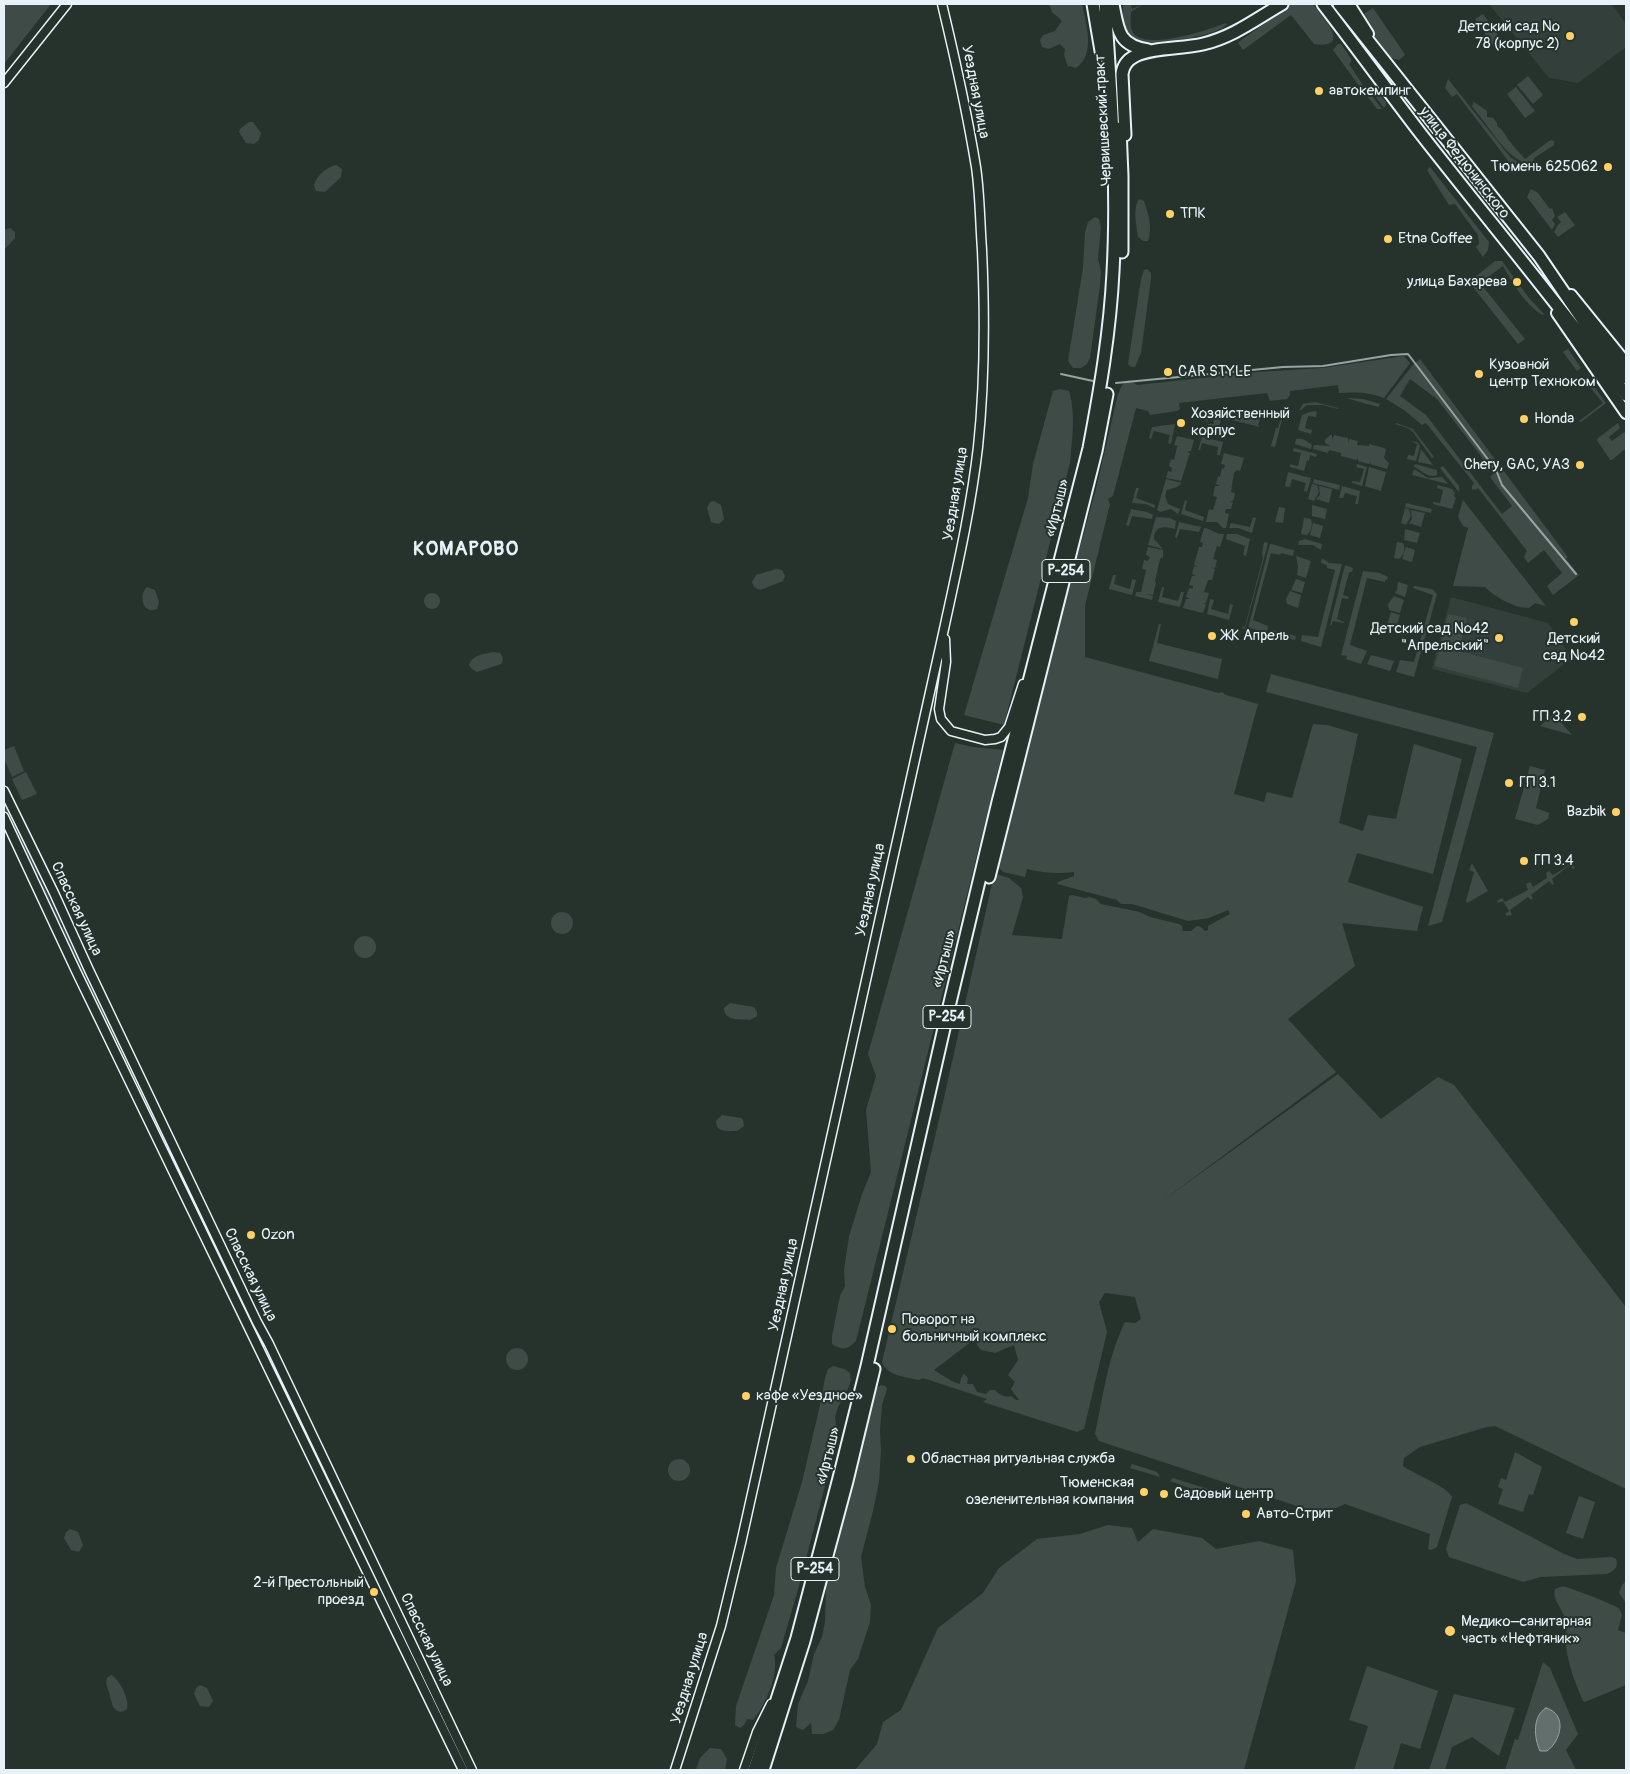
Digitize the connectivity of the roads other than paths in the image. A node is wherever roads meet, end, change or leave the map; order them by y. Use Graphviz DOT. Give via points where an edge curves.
graph roads {
  1 [pos="67,4"];
  2 [pos="942,4"];
  3 [pos="1093,4"];
  4 [pos="1105,4"];
  5 [pos="1113,4"];
  6 [pos="1282,4"];
  7 [pos="1316,4"];
  8 [pos="1323,4"];
  9 [pos="1339,4"];
  10 [pos="1349,4"];
  11 [pos="1273,8"];
  12 [pos="1344,31"];
  13 [pos="1152,51"];
  14 [pos="1386,63"];
  15 [pos="4,83"];
  16 [pos="1114,207"];
  17 [pos="1122,234"];
  18 [pos="1540,258"];
  19 [pos="1524,265"];
  20 [pos="1626,363"];
  21 [pos="1626,378"];
  22 [pos="1626,395"];
  23 [pos="1626,413"];
  24 [pos="944,629"];
  25 [pos="1034,658"];
  26 [pos="4,791"];
  27 [pos="4,817"];
  28 [pos="181,1163"];
  29 [pos="171,1166"];
  30 [pos="781,1687"];
  31 [pos="463,1770"];
  32 [pos="472,1770"];
  33 [pos="675,1770"];
  34 [pos="744,1770"];
  35 [pos="754,1770"];
  36 [pos="763,1770"];
  1 -- 15 [label="street"];
  2 -- 24 [label="street, Уездная улица" via="976,169 984,317 978,447"];
  3 -- 16 [label="highway" via="1100,41"];
  4 -- 16 [label="highway, Червишевский тракт"];
  5 -- 13 [label="highway" via="1122,38 1133,46"];
  5 -- 17 [label="highway, Червишевский тракт"];
  6 -- 11 [label="highway"];
  7 -- 12 [label="highway"];
  8 -- 12 [label="highway"];
  9 -- 14 [label="highway, улица Федюнинского"];
  10 -- 14 [label="main road"];
  11 -- 13 [label="highway" via="1216,41"];
  12 -- 19 [label="highway, улица Федюнинского"];
  13 -- 17 [label="highway" via="1130,59 1122,71 1126,168"];
  14 -- 18 [label="highway, улица Федюнинского"];
  16 -- 25 [label="highway, «Иртыш» / Р-254" via="1112,297 1101,386"];
  17 -- 36 [label="highway, «Иртыш» / Р-254" via="1117,318 1096,451 954,1016 856,1443 807,1633"];
  18 -- 20 [label="main road, улица Федюнинского"];
  18 -- 21 [label="highway, улица Федюнинского"];
  19 -- 22 [label="highway, улица Федюнинского"];
  19 -- 23 [label="main road, улица Федюнинского"];
  24 -- 25 [label="street" via="946,662 939,709 941,719 951,731 977,739 995,739 1005,733"];
  24 -- 33 [label="street, Уездная улица" via="741,1543 720,1626"];
  25 -- 30 [label="highway, «Иртыш» / Р-254" via="947,1015 867,1366 808,1598"];
  26 -- 28 [label="street, Спасская улица"];
  27 -- 29 [label="street, Спасская улица"];
  28 -- 29 [label="street"];
  28 -- 32 [label="street, Спасская улица"];
  29 -- 31 [label="street, Спасская улица"];
  30 -- 34 [label="street" via="757,1732"];
  30 -- 35 [label="highway, «Иртыш» / Р-254"];
}
